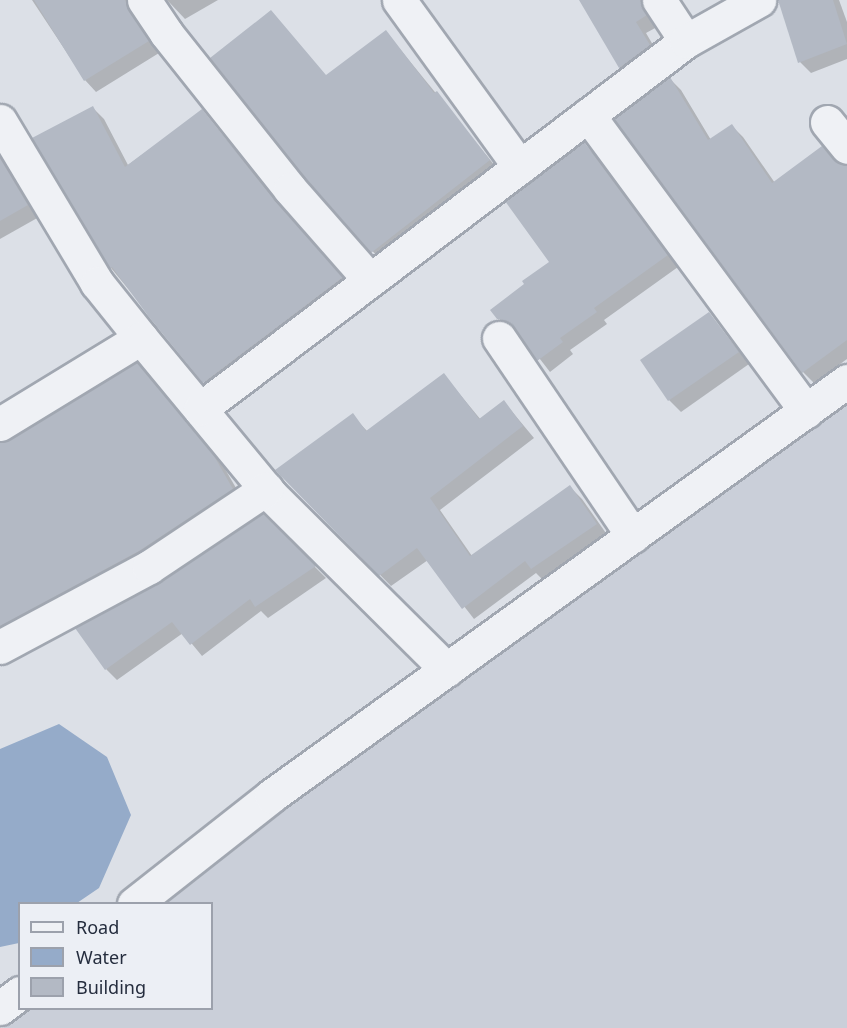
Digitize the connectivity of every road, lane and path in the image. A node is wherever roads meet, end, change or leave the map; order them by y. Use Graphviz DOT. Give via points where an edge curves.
graph roads {
  1 [pos="144,0"];
  2 [pos="399,0"];
  3 [pos="659,0"];
  4 [pos="759,0"];
  5 [pos="686,41"];
  6 [pos="588,115"];
  7 [pos="0,121"];
  8 [pos="827,122"];
  9 [pos="847,147"];
  10 [pos="520,167"];
  11 [pos="370,280"];
  12 [pos="141,338"];
  13 [pos="499,338"];
  14 [pos="847,381"];
  15 [pos="200,409"];
  16 [pos="806,411"];
  17 [pos="0,424"];
  18 [pos="266,489"];
  19 [pos="633,536"];
  20 [pos="0,647"];
  21 [pos="447,670"];
  22 [pos="135,902"];
  23 [pos="18,994"];
  24 [pos="0,1008"];
  1 -- 11 [label="street" via="290,189"];
  2 -- 10 [label="street"];
  3 -- 5 [label="street"];
  4 -- 5 [label="street"];
  5 -- 6 [label="street"];
  6 -- 10 [label="street"];
  6 -- 16 [label="street"];
  7 -- 12 [label="street" via="97,283"];
  8 -- 9 [label="street"];
  10 -- 11 [label="street"];
  11 -- 15 [label="street"];
  12 -- 15 [label="street"];
  12 -- 17 [label="street"];
  13 -- 19 [label="street"];
  14 -- 16 [label="street"];
  15 -- 18 [label="street"];
  16 -- 19 [label="street"];
  18 -- 20 [label="street" via="149,567"];
  18 -- 21 [label="street"];
  19 -- 21 [label="street"];
  21 -- 22 [label="street" via="271,796"];
  23 -- 24 [label="street"];
}
